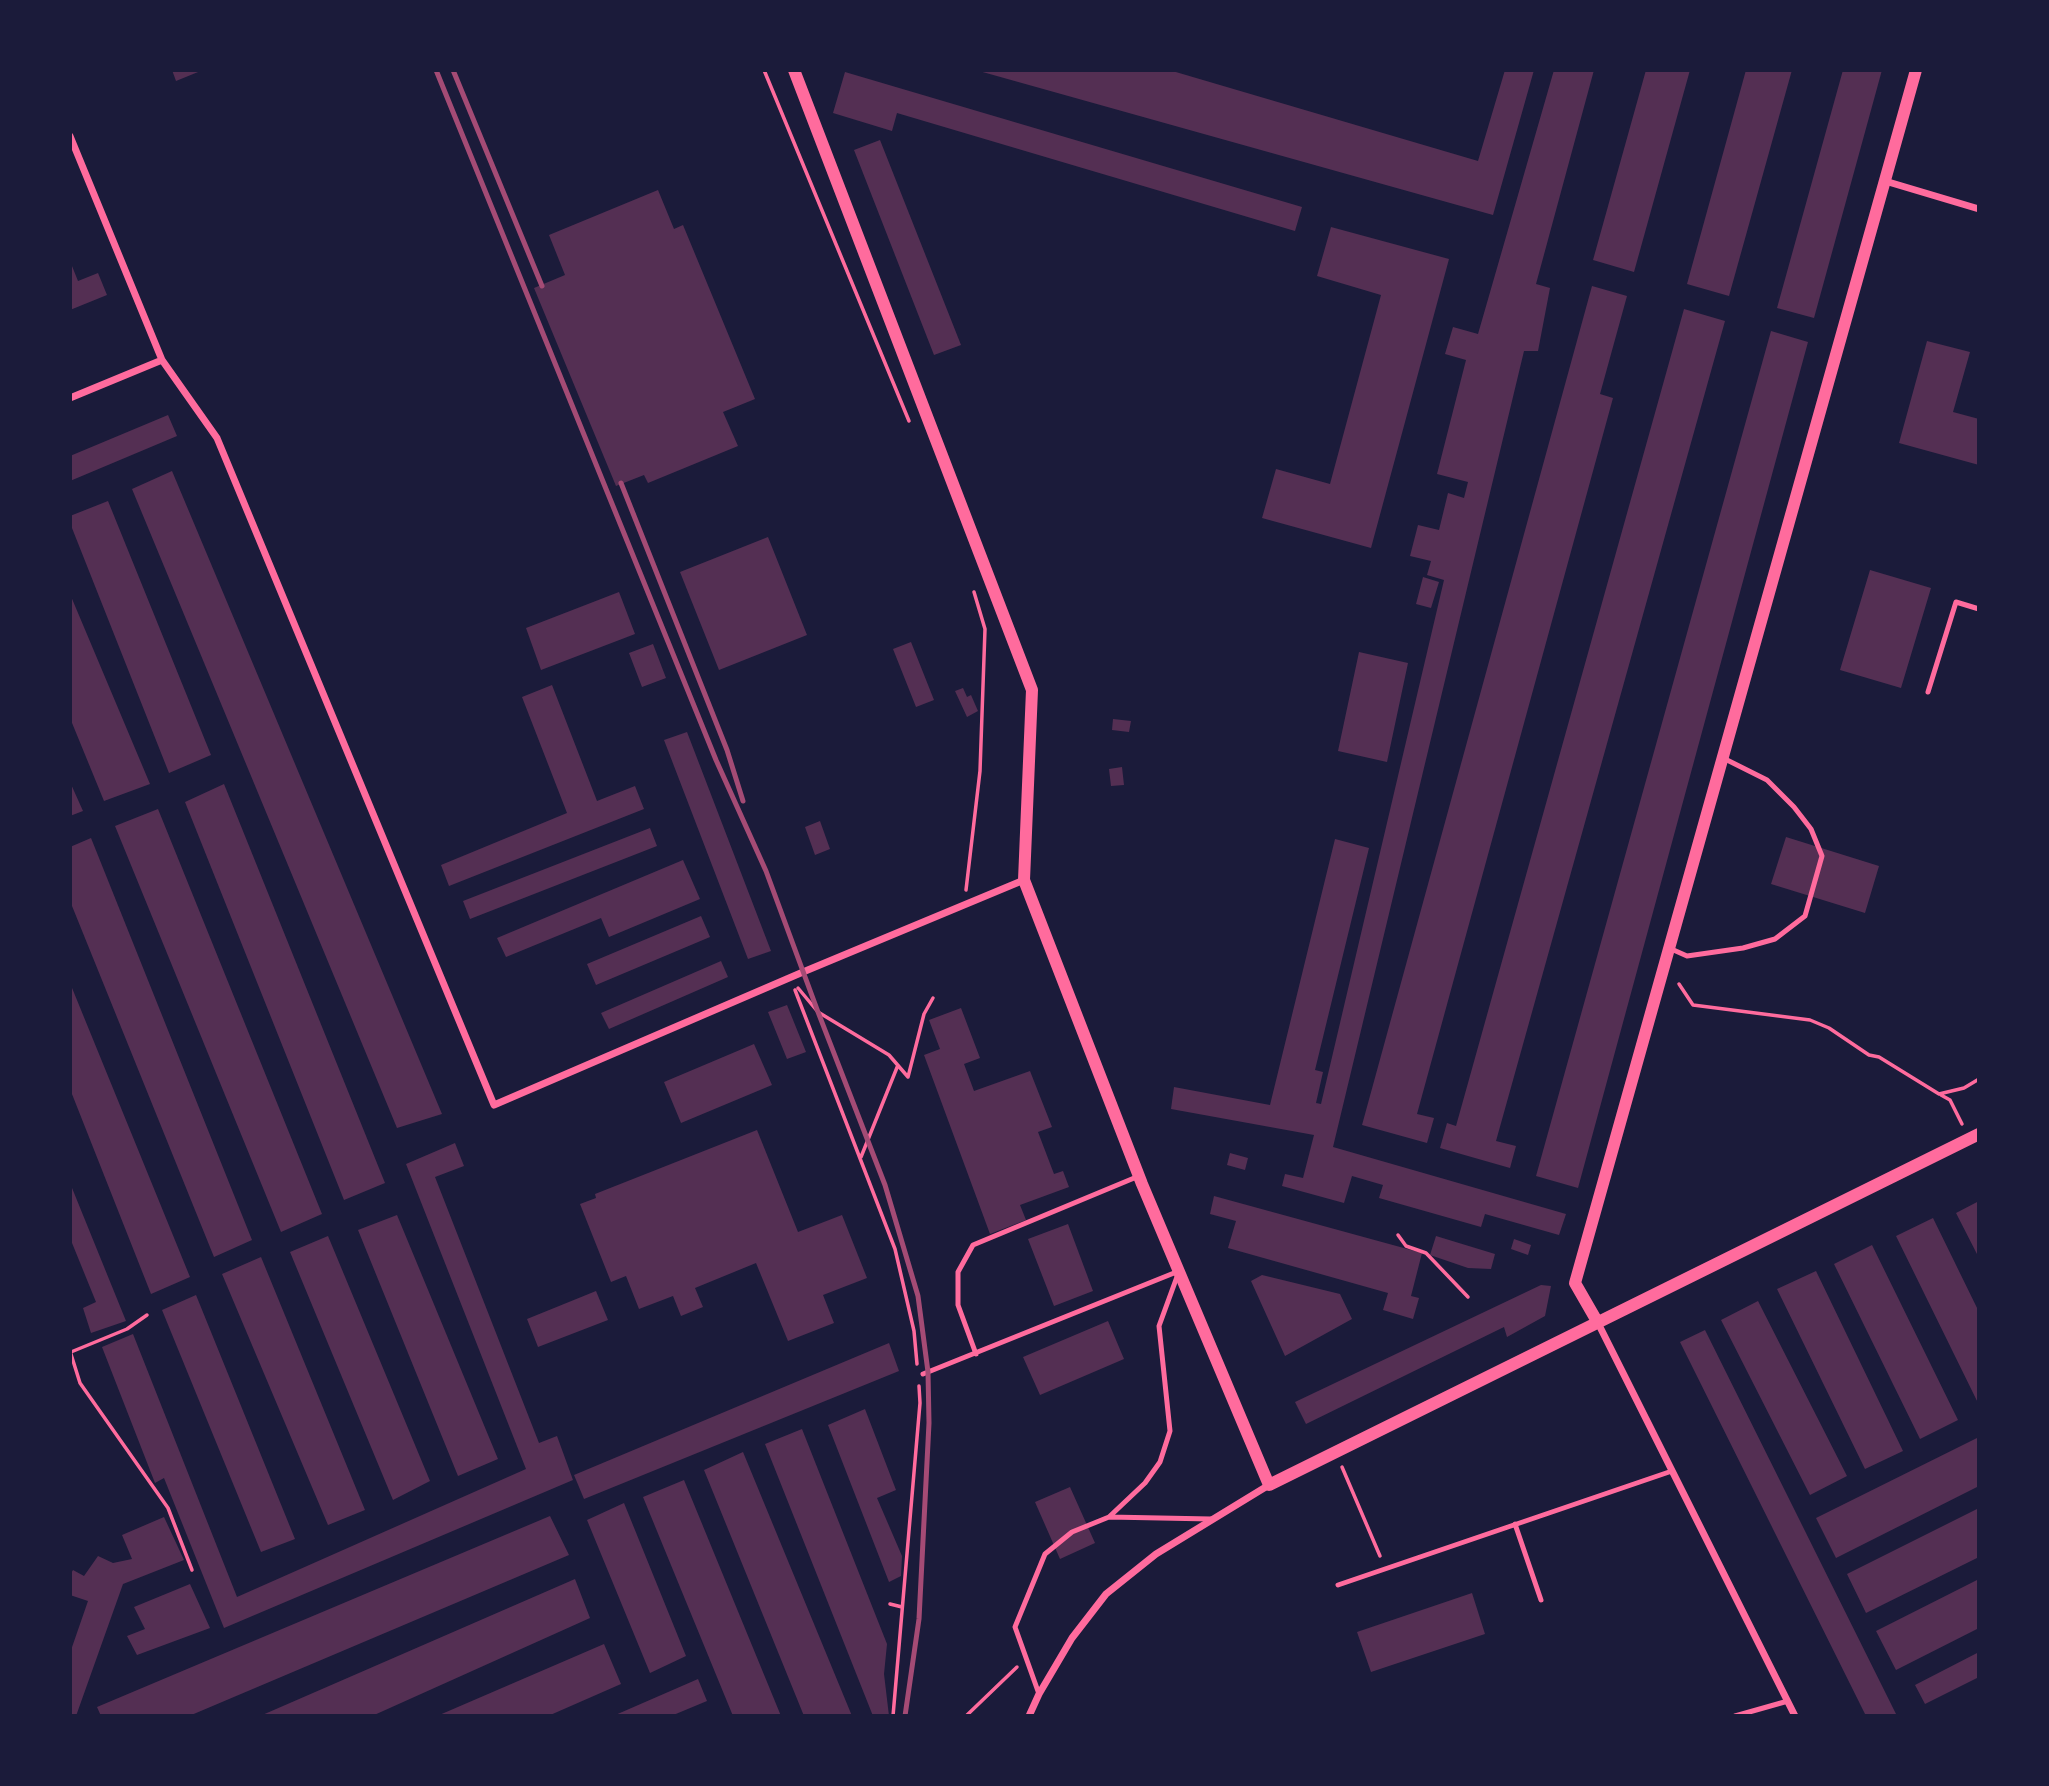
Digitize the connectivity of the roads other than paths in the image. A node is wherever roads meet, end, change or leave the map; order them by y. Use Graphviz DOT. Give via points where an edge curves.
graph roads {
  1 [pos="794,70"];
  2 [pos="1916,70"];
  3 [pos="70,136"];
  4 [pos="1885,181"];
  5 [pos="1979,209"];
  6 [pos="162,360"];
  7 [pos="70,398"];
  8 [pos="1979,609"];
  9 [pos="1928,692"];
  10 [pos="1723,758"];
  11 [pos="1024,880"];
  12 [pos="1669,948"];
  13 [pos="1979,1134"];
  14 [pos="1139,1177"];
  15 [pos="1179,1271"];
  16 [pos="1598,1323"];
  17 [pos="976,1354"];
  18 [pos="920,1375"];
  19 [pos="1672,1471"];
  20 [pos="1269,1485"];
  21 [pos="1109,1517"];
  22 [pos="1211,1519"];
  23 [pos="1515,1524"];
  24 [pos="1338,1585"];
  25 [pos="1541,1600"];
  26 [pos="1039,1694"];
  27 [pos="1787,1701"];
  28 [pos="1029,1716"];
  29 [pos="1735,1716"];
  30 [pos="1795,1716"];
  1 -- 11 [label="street" via="1032,691"];
  2 -- 4 [label="street"];
  3 -- 6 [label="street"];
  4 -- 5 [label="street"];
  4 -- 10 [label="street"];
  6 -- 7 [label="street"];
  6 -- 11 [label="street" via="217,438 494,1105"];
  8 -- 9 [label="lane" via="1956,602"];
  10 -- 12 [label="street"];
  10 -- 12 [label="lane" via="1767,780 1811,829 1822,856 1805,916 1775,939 1743,948 1687,956"];
  11 -- 14 [label="street"];
  12 -- 16 [label="street" via="1575,1283"];
  13 -- 16 [label="street"];
  14 -- 15 [label="street"];
  14 -- 17 [label="lane" via="973,1245 958,1272 958,1305"];
  15 -- 17 [label="lane"];
  15 -- 20 [label="street"];
  15 -- 21 [label="lane" via="1159,1326 1170,1431 1160,1462"];
  16 -- 19 [label="street"];
  16 -- 20 [label="street"];
  17 -- 18 [label="lane"];
  19 -- 23 [label="lane"];
  19 -- 27 [label="street"];
  20 -- 22 [label="street"];
  21 -- 22 [label="lane"];
  21 -- 26 [label="lane" via="1072,1532 1045,1554 1014,1627"];
  22 -- 26 [label="street" via="1106,1594 1072,1638"];
  23 -- 24 [label="lane"];
  23 -- 25 [label="lane"];
  26 -- 28 [label="street"];
  27 -- 29 [label="lane"];
  27 -- 30 [label="street"];
}
